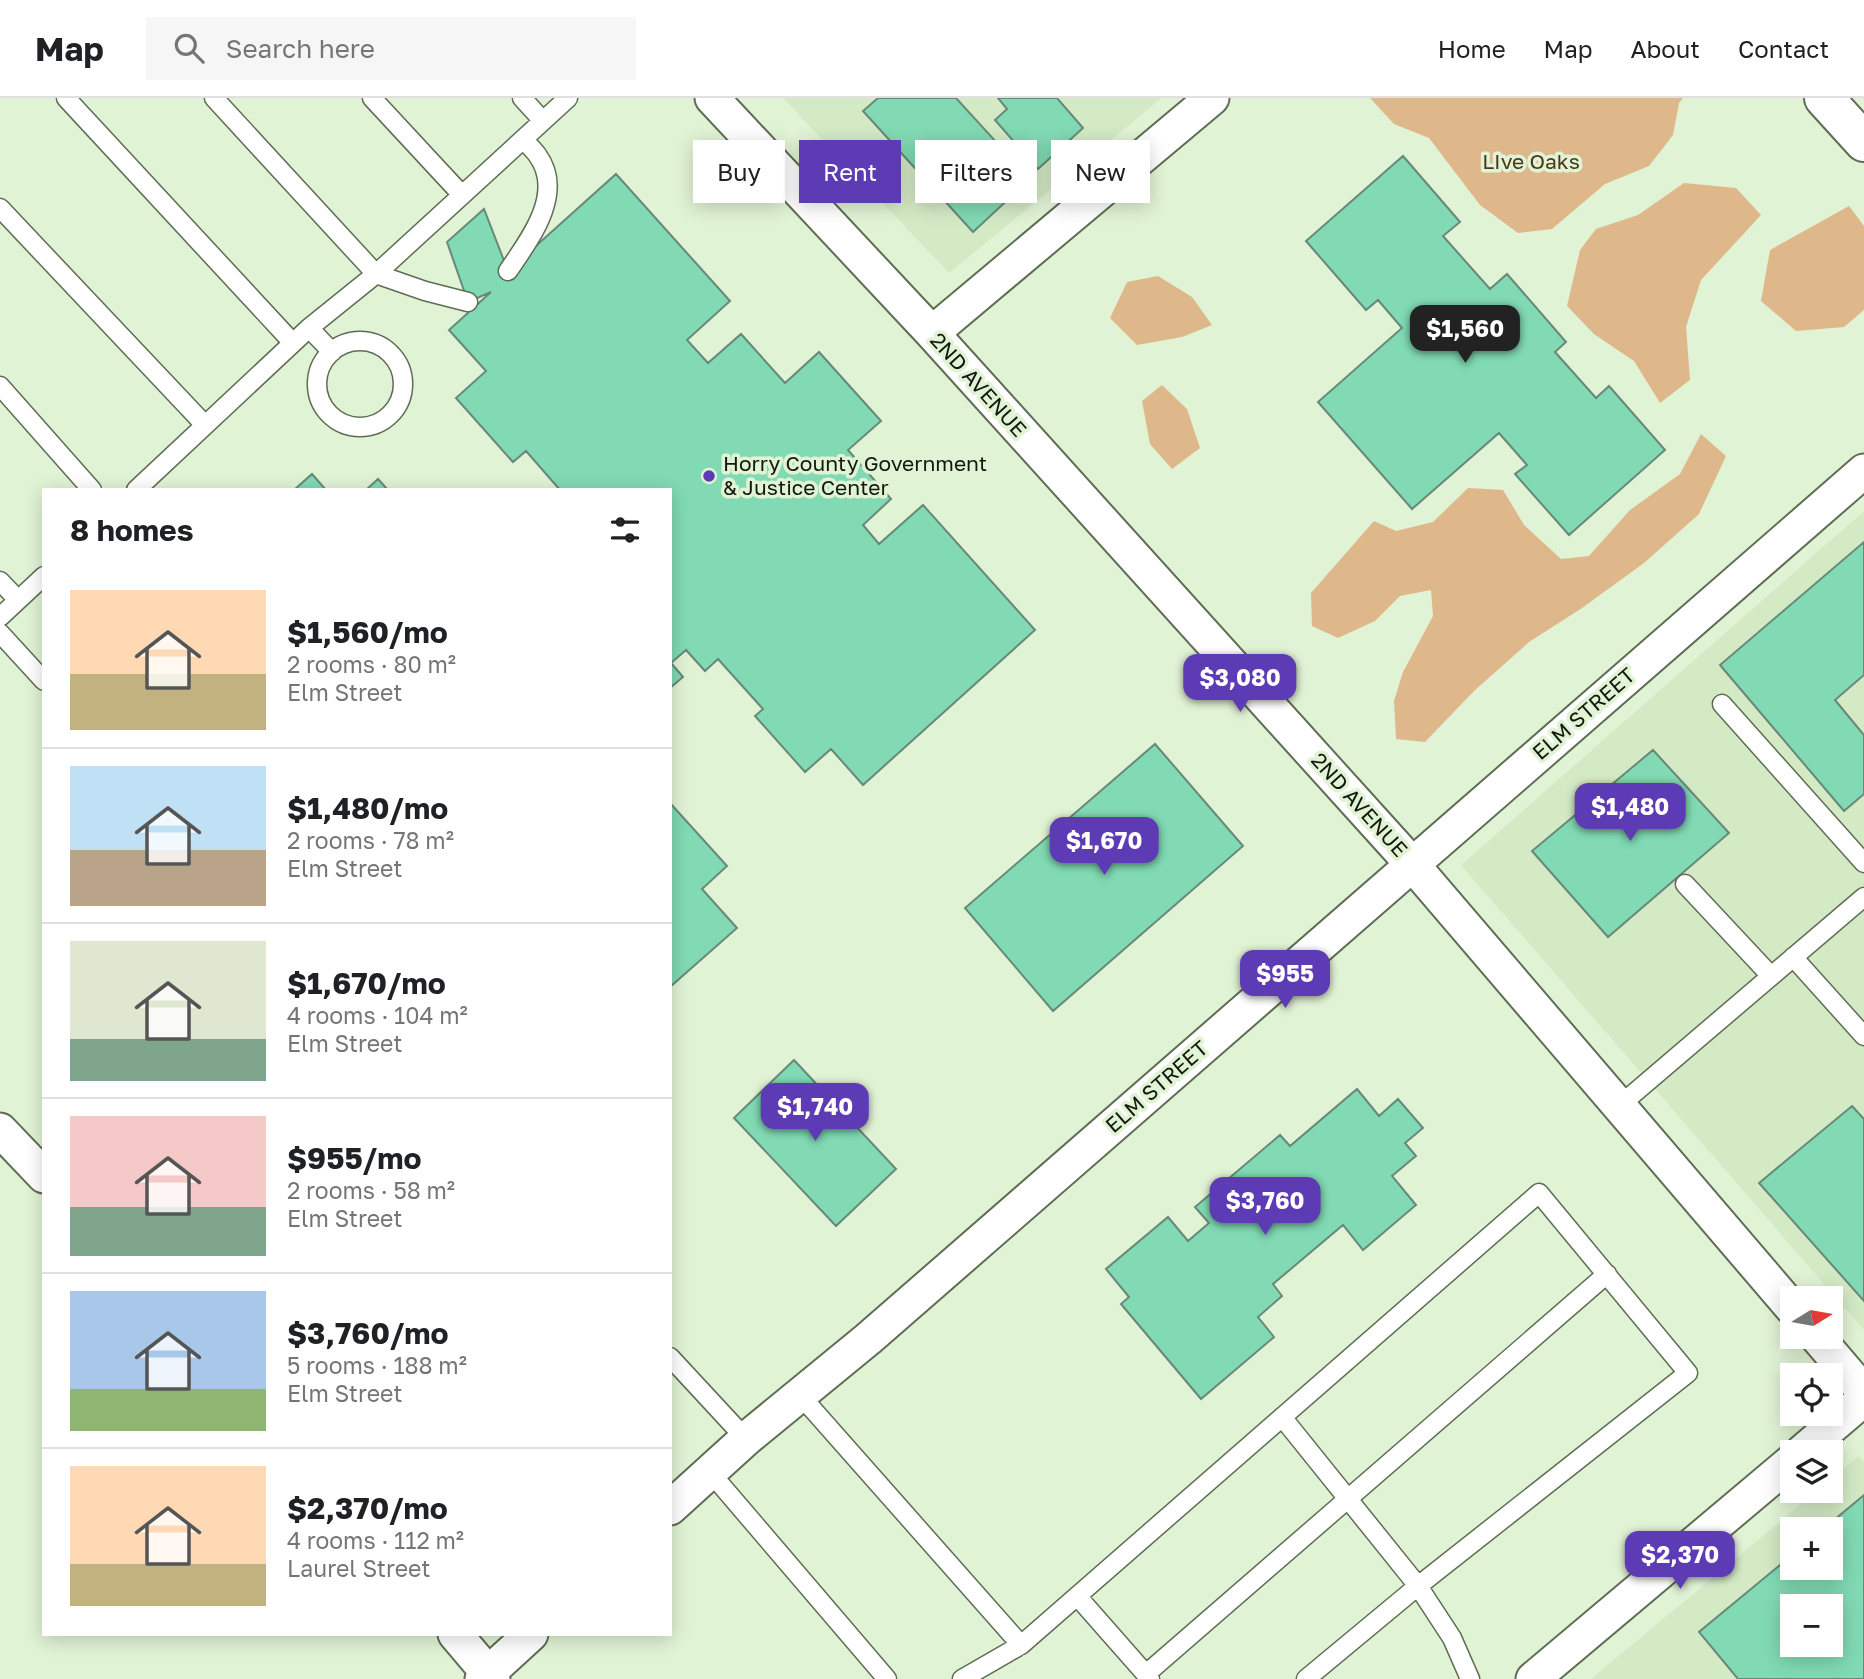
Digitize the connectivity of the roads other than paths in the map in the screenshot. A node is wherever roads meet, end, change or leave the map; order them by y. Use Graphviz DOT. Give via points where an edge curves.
graph roads {
  1 [pos="66,98"];
  2 [pos="214,98"];
  3 [pos="372,98"];
  4 [pos="522,98"];
  5 [pos="568,98"];
  6 [pos="712,98"];
  7 [pos="1212,98"];
  8 [pos="1824,98"];
  9 [pos="543,121"];
  10 [pos="523,139"];
  11 [pos="1864,142"];
  12 [pos="462,195"];
  13 [pos="0,208"];
  14 [pos="508,271"];
  15 [pos="376,274"];
  16 [pos="468,302"];
  17 [pos="309,328"];
  18 [pos="932,333"];
  19 [pos="293,343"];
  20 [pos="332,352"];
  21 [pos="0,386"];
  22 [pos="205,425"];
  23 [pos="1864,471"];
  24 [pos="90,488"];
  25 [pos="138,488"];
  26 [pos="42,578"];
  27 [pos="0,581"];
  28 [pos="18,600"];
  29 [pos="0,617"];
  30 [pos="0,633"];
  31 [pos="42,679"];
  32 [pos="1723,705"];
  33 [pos="1864,863"];
  34 [pos="1412,864"];
  35 [pos="1685,884"];
  36 [pos="1864,897"];
  37 [pos="1793,957"];
  38 [pos="1771,976"];
  39 [pos="1864,1036"];
  40 [pos="1619,1106"];
  41 [pos="0,1130"];
  42 [pos="42,1174"];
  43 [pos="1607,1275"];
  44 [pos="1780,1294"];
  45 [pos="1827,1349"];
  46 [pos="672,1359"];
  47 [pos="1864,1392"];
  48 [pos="800,1395"];
  49 [pos="1864,1399"];
  50 [pos="1282,1417"];
  51 [pos="746,1439"];
  52 [pos="1816,1440"];
  53 [pos="1780,1471"];
  54 [pos="710,1472"];
  55 [pos="1347,1499"];
  56 [pos="672,1506"];
  57 [pos="1418,1586"];
  58 [pos="1077,1596"];
  59 [pos="456,1636"];
  60 [pos="529,1636"];
  61 [pos="1021,1645"];
  62 [pos="1148,1676"];
  63 [pos="488,1677"];
  64 [pos="887,1679"];
  65 [pos="962,1679"];
  66 [pos="1306,1679"];
  67 [pos="1469,1679"];
  68 [pos="1533,1679"];
  1 -- 19 [label="lane"];
  2 -- 15 [label="lane"];
  3 -- 12 [label="lane"];
  4 -- 9 [label="lane"];
  5 -- 9 [label="lane"];
  6 -- 18 [label="street, 2ND AVENUE"];
  7 -- 18 [label="street"];
  8 -- 11 [label="main road"];
  9 -- 10 [label="lane"];
  10 -- 12 [label="lane"];
  10 -- 14 [label="lane" via="547,174 546,204 534,234"];
  12 -- 15 [label="lane"];
  13 -- 22 [label="lane"];
  15 -- 16 [label="lane"];
  15 -- 17 [label="lane"];
  17 -- 19 [label="lane"];
  17 -- 20 [label="lane"];
  18 -- 34 [label="street, 2ND AVENUE"];
  19 -- 22 [label="lane"];
  20 -- 20 [label="lane" via="321,364 317,378 317,392 331,416 343,424 372,426 396,410 404,382 401,368 383,346 355,340"];
  21 -- 24 [label="lane"];
  22 -- 25 [label="lane"];
  23 -- 34 [label="street, ELM STREET"];
  26 -- 28 [label="lane"];
  27 -- 28 [label="lane"];
  28 -- 29 [label="lane"];
  30 -- 31 [label="lane"];
  32 -- 33 [label="lane"];
  34 -- 40 [label="street, 2ND AVENUE"];
  34 -- 48 [label="street, ELM STREET"];
  35 -- 38 [label="lane"];
  36 -- 37 [label="lane"];
  37 -- 38 [label="lane"];
  37 -- 39 [label="lane"];
  38 -- 40 [label="lane"];
  40 -- 44 [label="street, 2ND AVENUE"];
  41 -- 42 [label="street"];
  43 -- 50 [label="lane" via="1539,1193"];
  43 -- 55 [label="lane"];
  43 -- 57 [label="lane" via="1688,1373"];
  45 -- 47 [label="street"];
  46 -- 51 [label="lane"];
  48 -- 51 [label="street, ELM STREET"];
  48 -- 61 [label="lane"];
  49 -- 52 [label="street"];
  50 -- 55 [label="lane"];
  50 -- 58 [label="lane"];
  51 -- 54 [label="street, ELM STREET"];
  53 -- 68 [label="street"];
  54 -- 56 [label="street, ELM STREET"];
  54 -- 64 [label="lane"];
  55 -- 57 [label="lane"];
  55 -- 62 [label="lane"];
  57 -- 66 [label="lane"];
  57 -- 67 [label="lane" via="1452,1638"];
  58 -- 61 [label="lane"];
  58 -- 62 [label="lane"];
  59 -- 63 [label="street"];
  60 -- 63 [label="street"];
  61 -- 65 [label="lane"];
}
